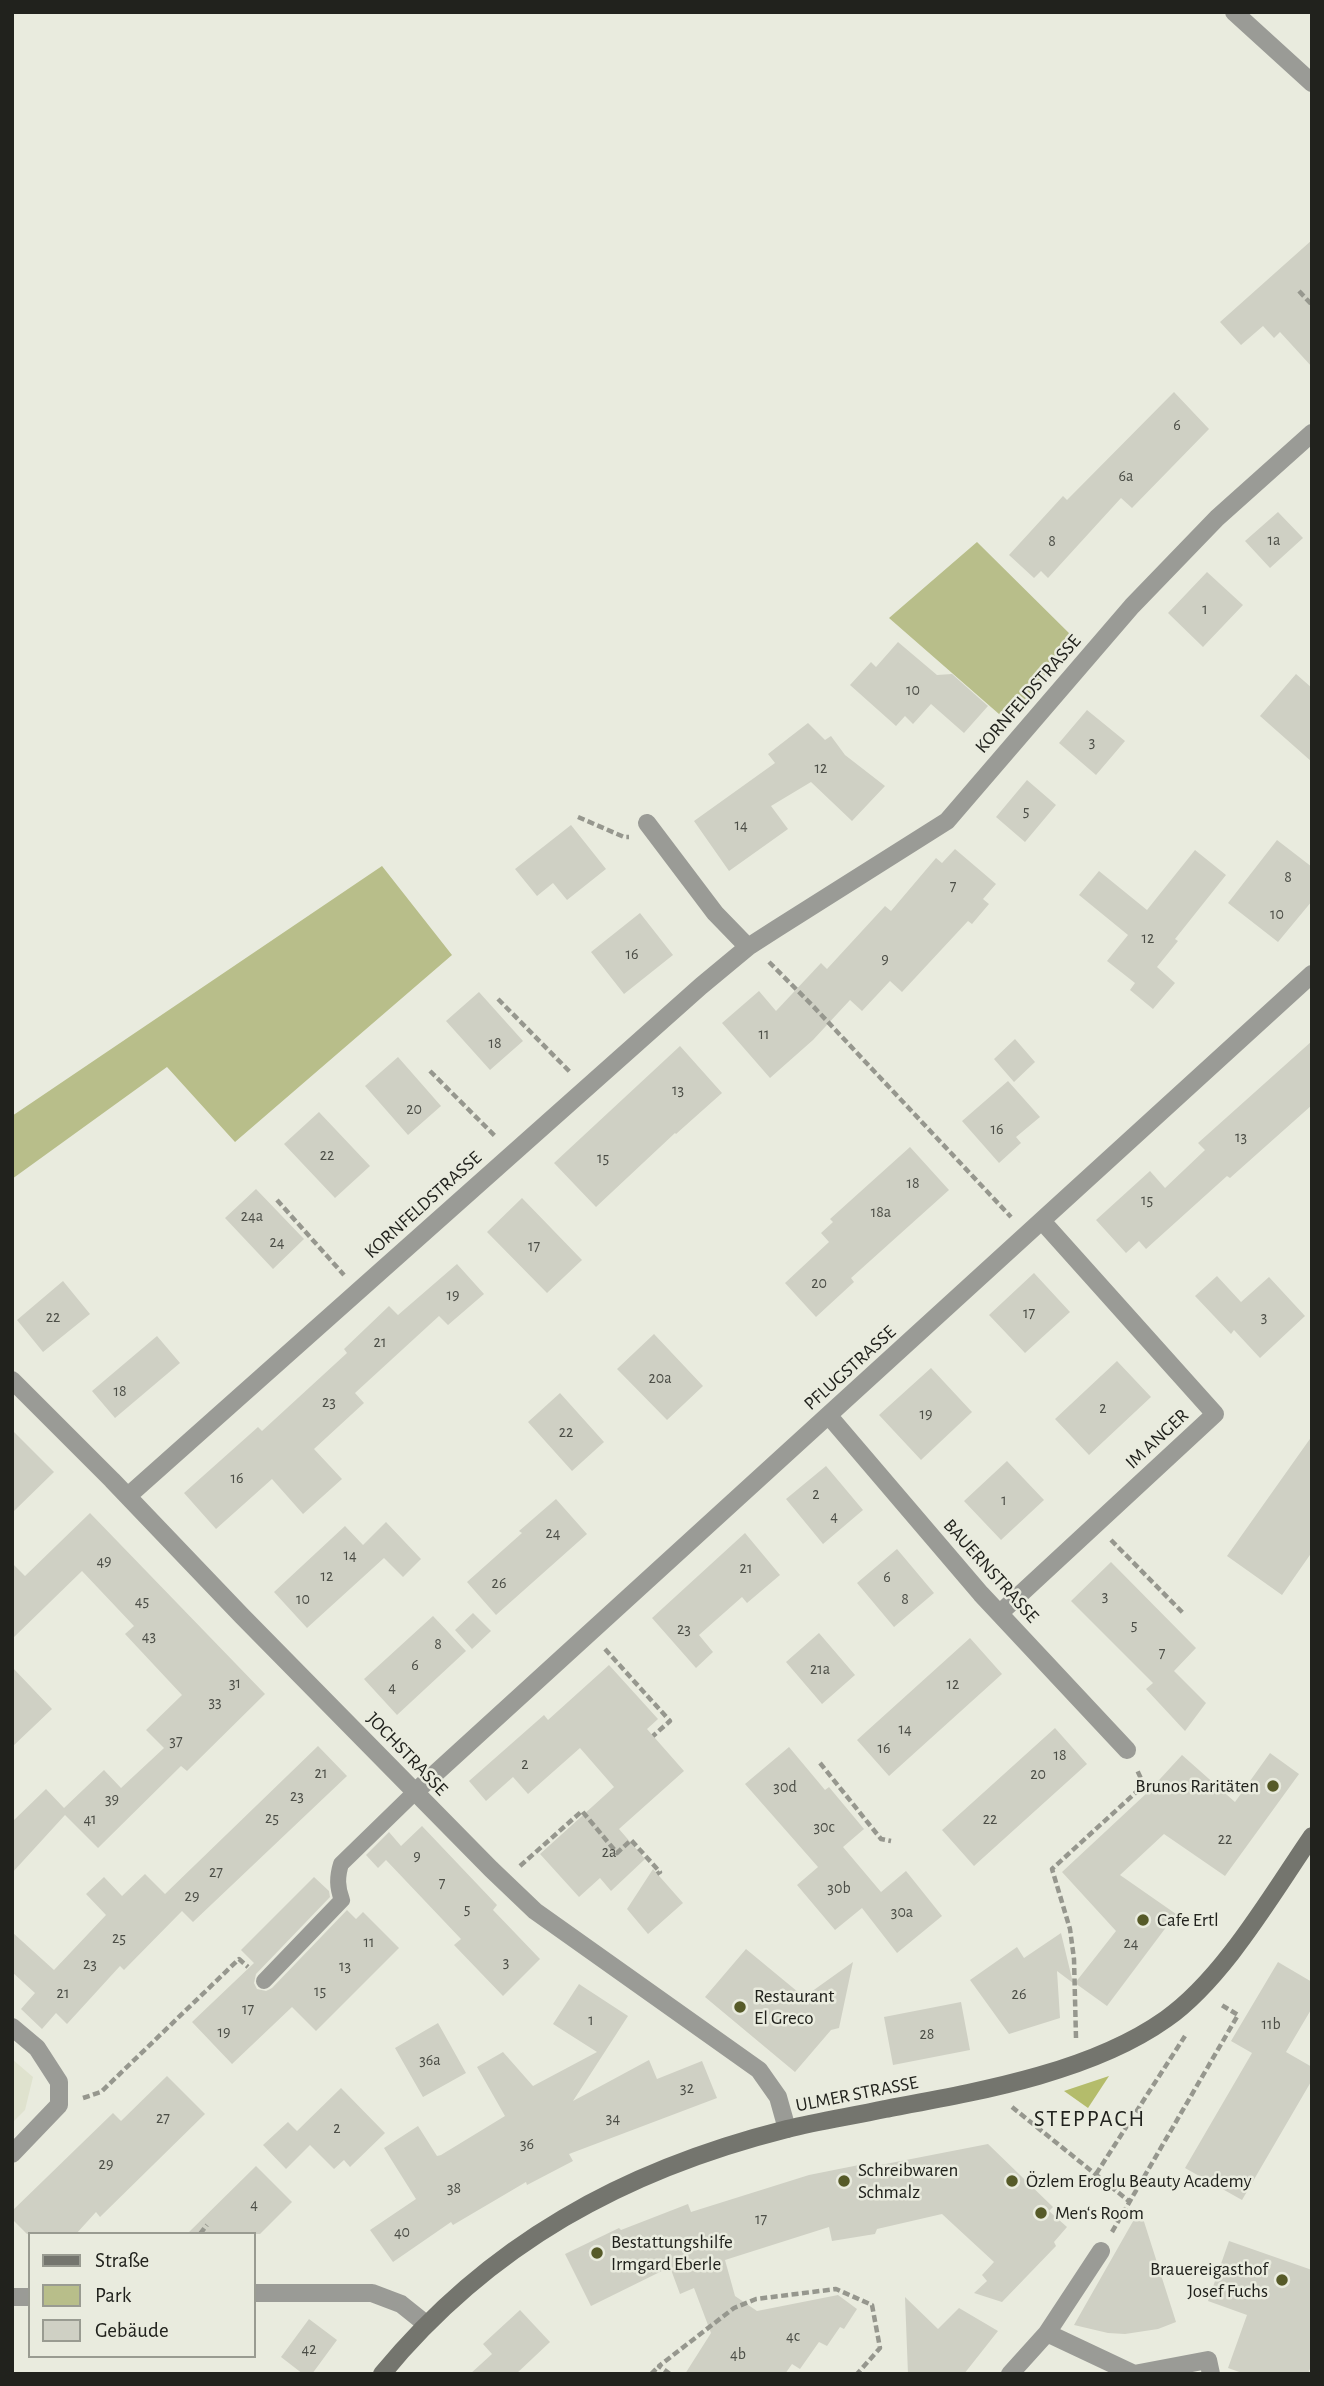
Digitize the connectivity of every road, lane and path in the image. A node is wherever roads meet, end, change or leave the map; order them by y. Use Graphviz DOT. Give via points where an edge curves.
graph roads {
  1 [pos="1234,12"];
  2 [pos="1312,83"];
  3 [pos="1299,290"];
  4 [pos="1312,305"];
  5 [pos="1312,433"];
  6 [pos="578,817"];
  7 [pos="652,829"];
  8 [pos="748,947"];
  9 [pos="1309,982"];
  10 [pos="498,999"];
  11 [pos="430,1071"];
  12 [pos="586,1087"];
  13 [pos="512,1153"];
  14 [pos="277,1200"];
  15 [pos="1042,1221"];
  16 [pos="1028,1234"];
  17 [pos="358,1291"];
  18 [pos="12,1381"];
  19 [pos="829,1416"];
  20 [pos="128,1496"];
  21 [pos="1096,1524"];
  22 [pos="1000,1614"];
  23 [pos="1184,1614"];
  24 [pos="590,1633"];
  25 [pos="639,1687"];
  26 [pos="634,1692"];
  27 [pos="653,1736"];
  28 [pos="1127,1750"];
  29 [pos="820,1763"];
  30 [pos="415,1792"];
  31 [pos="1312,1836"];
  32 [pos="891,1841"];
  33 [pos="657,1874"];
  34 [pos="504,1881"];
  35 [pos="264,1981"];
  36 [pos="1199,1990"];
  37 [pos="12,2027"];
  38 [pos="1191,2027"];
  39 [pos="1076,2063"];
  40 [pos="1005,2101"];
  41 [pos="59,2105"];
  42 [pos="787,2129"];
  43 [pos="12,2154"];
  44 [pos="1096,2174"];
  45 [pos="1130,2202"];
  46 [pos="207,2225"];
  47 [pos="202,2232"];
  48 [pos="1101,2251"];
  49 [pos="256,2293"];
  50 [pos="426,2323"];
  51 [pos="1047,2333"];
  52 [pos="659,2366"];
  53 [pos="382,2374"];
  54 [pos="651,2374"];
  55 [pos="670,2374"];
  56 [pos="857,2374"];
  57 [pos="1010,2374"];
  58 [pos="1211,2374"];
  1 -- 2 [label="street"];
  3 -- 4 [label="path"];
  5 -- 8 [label="street, KORNFELDSTRASSE" via="1217,518 1132,606 947,821"];
  6 -- 7 [label="path" via="624,837"];
  7 -- 8 [label="street" via="722,921"];
  8 -- 12 [label="street, KORNFELDSTRASSE"];
  8 -- 16 [label="path" via="804,996"];
  9 -- 15 [label="street, PFLUGSTRASSE"];
  10 -- 12 [label="path"];
  11 -- 13 [label="path"];
  12 -- 13 [label="street, KORNFELDSTRASSE"];
  13 -- 17 [label="street, KORNFELDSTRASSE"];
  14 -- 17 [label="path"];
  15 -- 16 [label="street, PFLUGSTRASSE"];
  15 -- 21 [label="street, IM ANGER" via="1215,1414"];
  16 -- 19 [label="street, PFLUGSTRASSE"];
  17 -- 20 [label="street, KORNFELDSTRASSE"];
  18 -- 20 [label="street, JOCHSTRASSE"];
  19 -- 22 [label="street, BAUERNSTRASSE"];
  19 -- 24 [label="street, PFLUGSTRASSE"];
  20 -- 30 [label="street, JOCHSTRASSE"];
  21 -- 22 [label="street, IM ANGER"];
  21 -- 23 [label="path"];
  22 -- 28 [label="street, BAUERNSTRASSE"];
  24 -- 25 [label="path"];
  24 -- 30 [label="street, PFLUGSTRASSE"];
  25 -- 26 [label="path"];
  25 -- 27 [label="path" via="670,1721"];
  28 -- 39 [label="path" via="1144,1786 1052,1869 1074,1959"];
  29 -- 32 [label="path" via="881,1839"];
  30 -- 34 [label="street, JOCHSTRASSE"];
  30 -- 35 [label="lane" via="341,1864 337,1876 342,1900"];
  31 -- 36 [label="street, ULMER STRASSE"];
  33 -- 34 [label="path" via="660,1872 631,1840 617,1853 611,1850 582,1811"];
  34 -- 42 [label="street, JOCHSTRASSE" via="563,1932 759,2070 778,2097"];
  35 -- 41 [label="path" via="239,1959 101,2092"];
  36 -- 39 [label="street, ULMER STRASSE" via="1168,2018 1133,2040"];
  36 -- 45 [label="path" via="1238,2015"];
  37 -- 41 [label="street" via="37,2048 59,2082"];
  38 -- 44 [label="path"];
  39 -- 42 [label="street, ULMER STRASSE" via="984,2090"];
  40 -- 44 [label="path"];
  41 -- 43 [label="street"];
  42 -- 50 [label="street, ULMER STRASSE" via="649,2175 574,2211 489,2267"];
  44 -- 45 [label="path"];
  45 -- 48 [label="path"];
  46 -- 47 [label="path"];
  48 -- 51 [label="street"];
  49 -- 50 [label="street" via="372,2293 401,2304"];
  50 -- 53 [label="street, ULMER STRASSE"];
  51 -- 57 [label="street"];
  51 -- 58 [label="street" via="1134,2374 1208,2360"];
  52 -- 54 [label="path"];
  52 -- 55 [label="path"];
  52 -- 56 [label="path" via="734,2308 756,2299 835,2289 872,2305 880,2348"];
}
